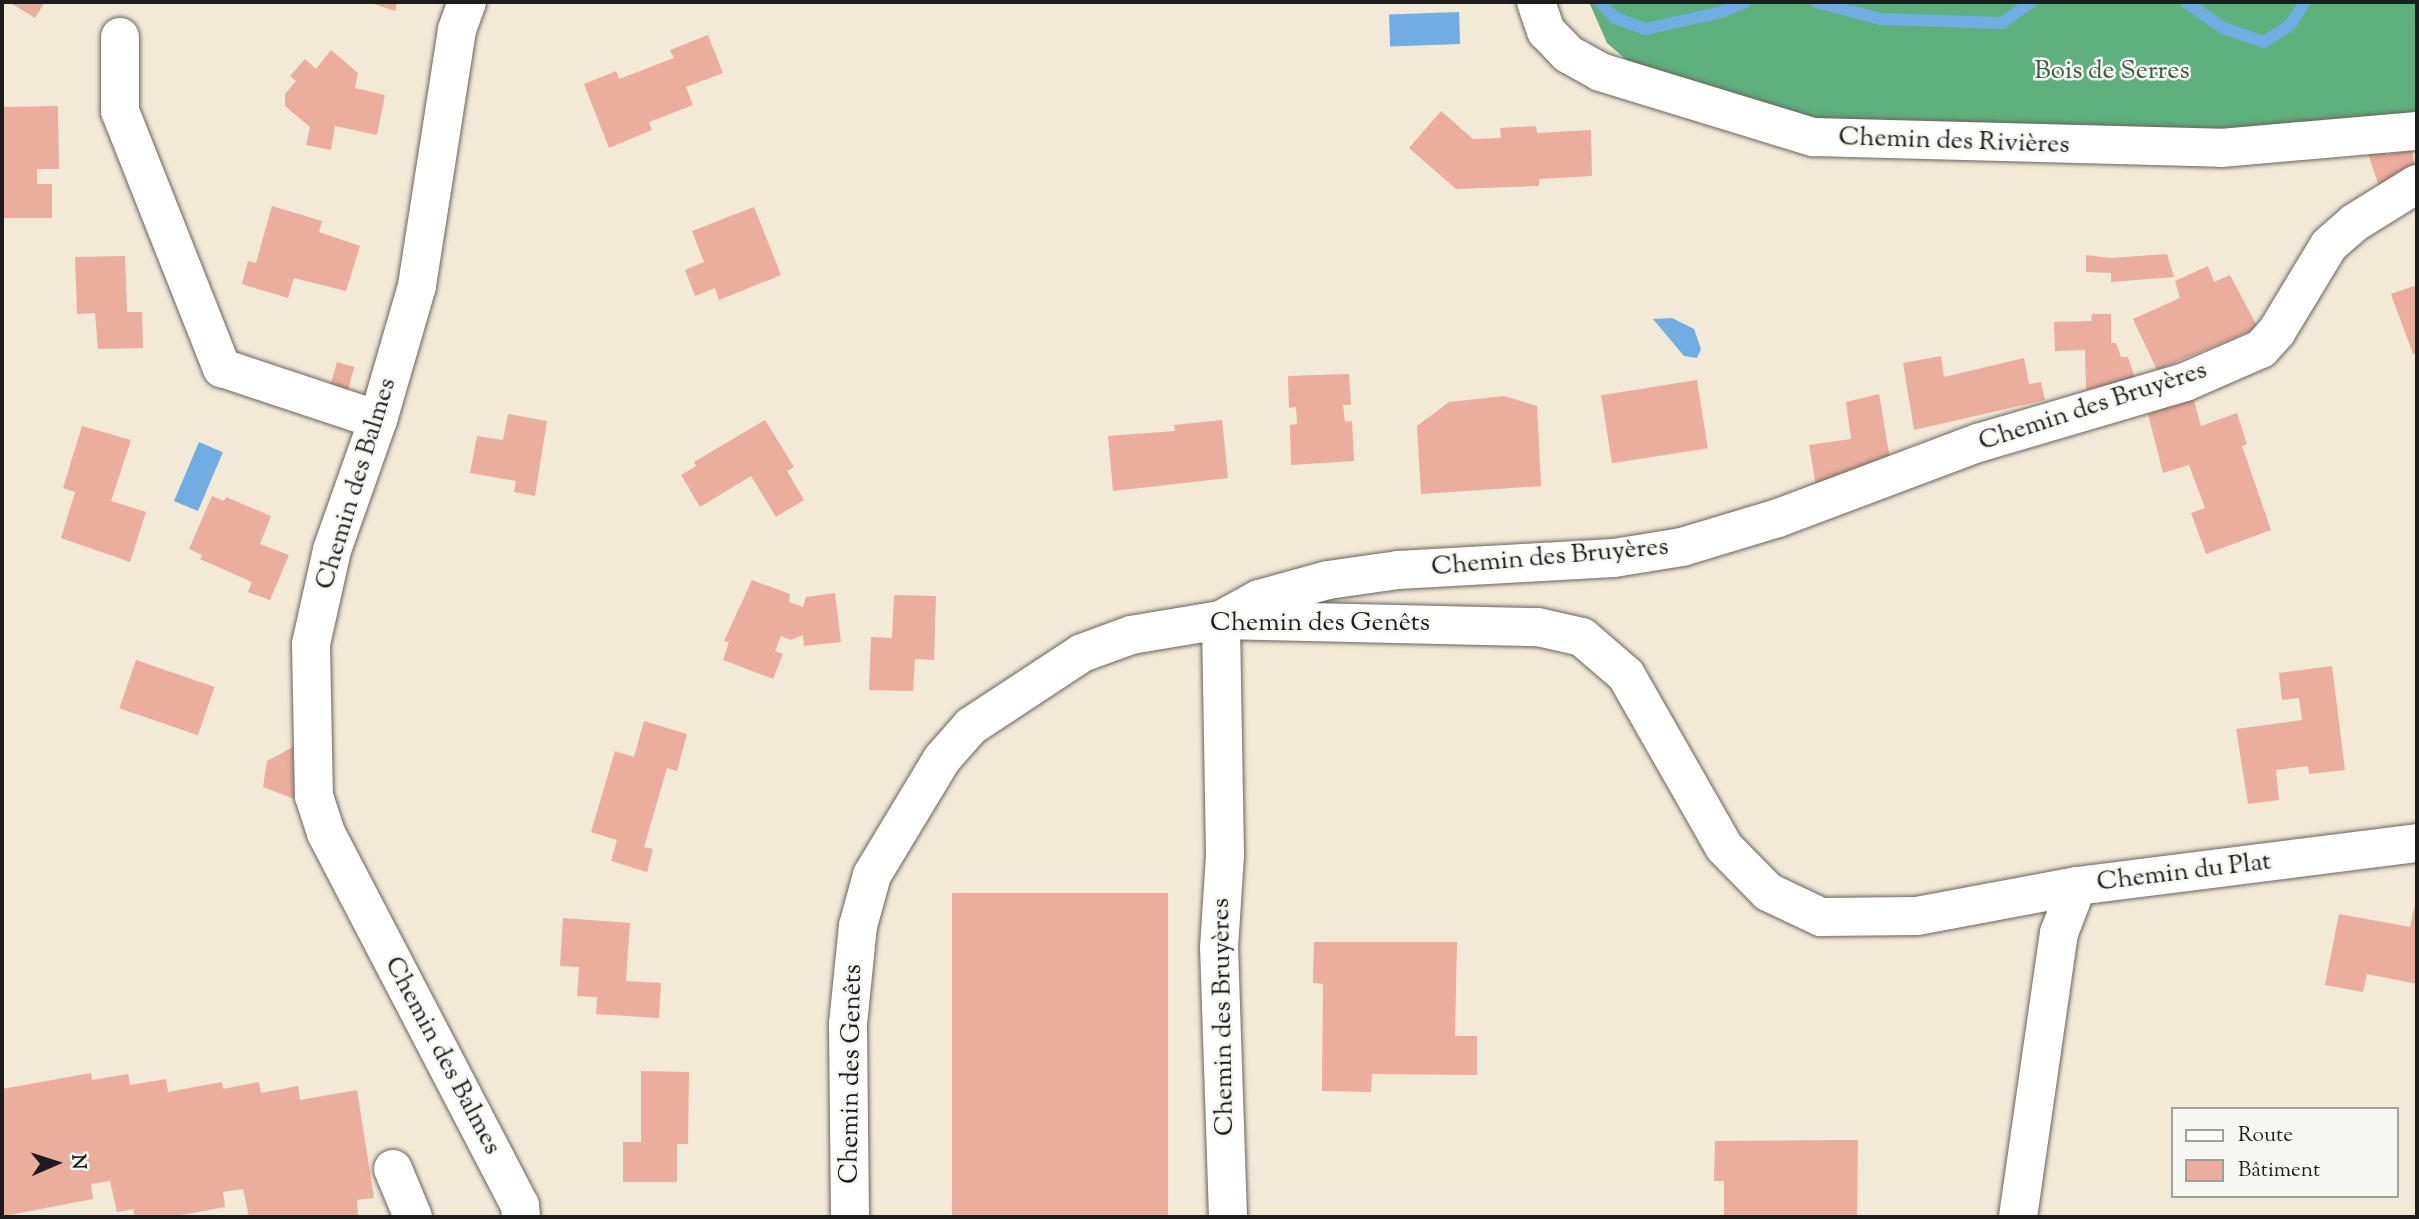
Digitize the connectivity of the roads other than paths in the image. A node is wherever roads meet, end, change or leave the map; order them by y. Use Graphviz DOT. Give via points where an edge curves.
graph roads {
  1 [pos="467,2"];
  2 [pos="1536,2"];
  3 [pos="120,37"];
  4 [pos="2417,131"];
  5 [pos="2417,184"];
  6 [pos="378,420"];
  7 [pos="1221,620"];
  8 [pos="2417,843"];
  9 [pos="2077,886"];
  10 [pos="393,1168"];
  11 [pos="413,1217"];
  12 [pos="522,1217"];
  13 [pos="849,1217"];
  14 [pos="1228,1217"];
  15 [pos="2018,1217"];
  1 -- 6 [label="street, Chemin des Balmes" via="457,30 417,286"];
  2 -- 4 [label="street, Chemin des Rivières" via="1546,31 1568,54 1600,72 1813,137 2221,148"];
  3 -- 6 [label="street" via="120,111 222,368"];
  5 -- 7 [label="street, Chemin des Bruyères" via="2354,223 2329,245 2277,331 2261,349 2185,382 1978,443 1778,518 1682,547 1614,558 1398,570 1328,580 1259,599"];
  6 -- 12 [label="street, Chemin des Balmes" via="332,550 311,644 314,796 326,833 520,1205"];
  7 -- 9 [label="street, Chemin des Genêts" via="1538,627 1582,637 1626,675 1724,847 1768,892 1821,917 1917,916"];
  7 -- 13 [label="street, Chemin des Genêts" via="1132,635 1082,653 1039,677 971,726 942,759 894,832 872,875 852,974"];
  7 -- 14 [label="street, Chemin des Bruyères" via="1225,854 1219,948"];
  8 -- 9 [label="street, Chemin du Plat"];
  9 -- 15 [label="street, Chemin du Plat" via="2059,933"];
  10 -- 11 [label="street"];
}
